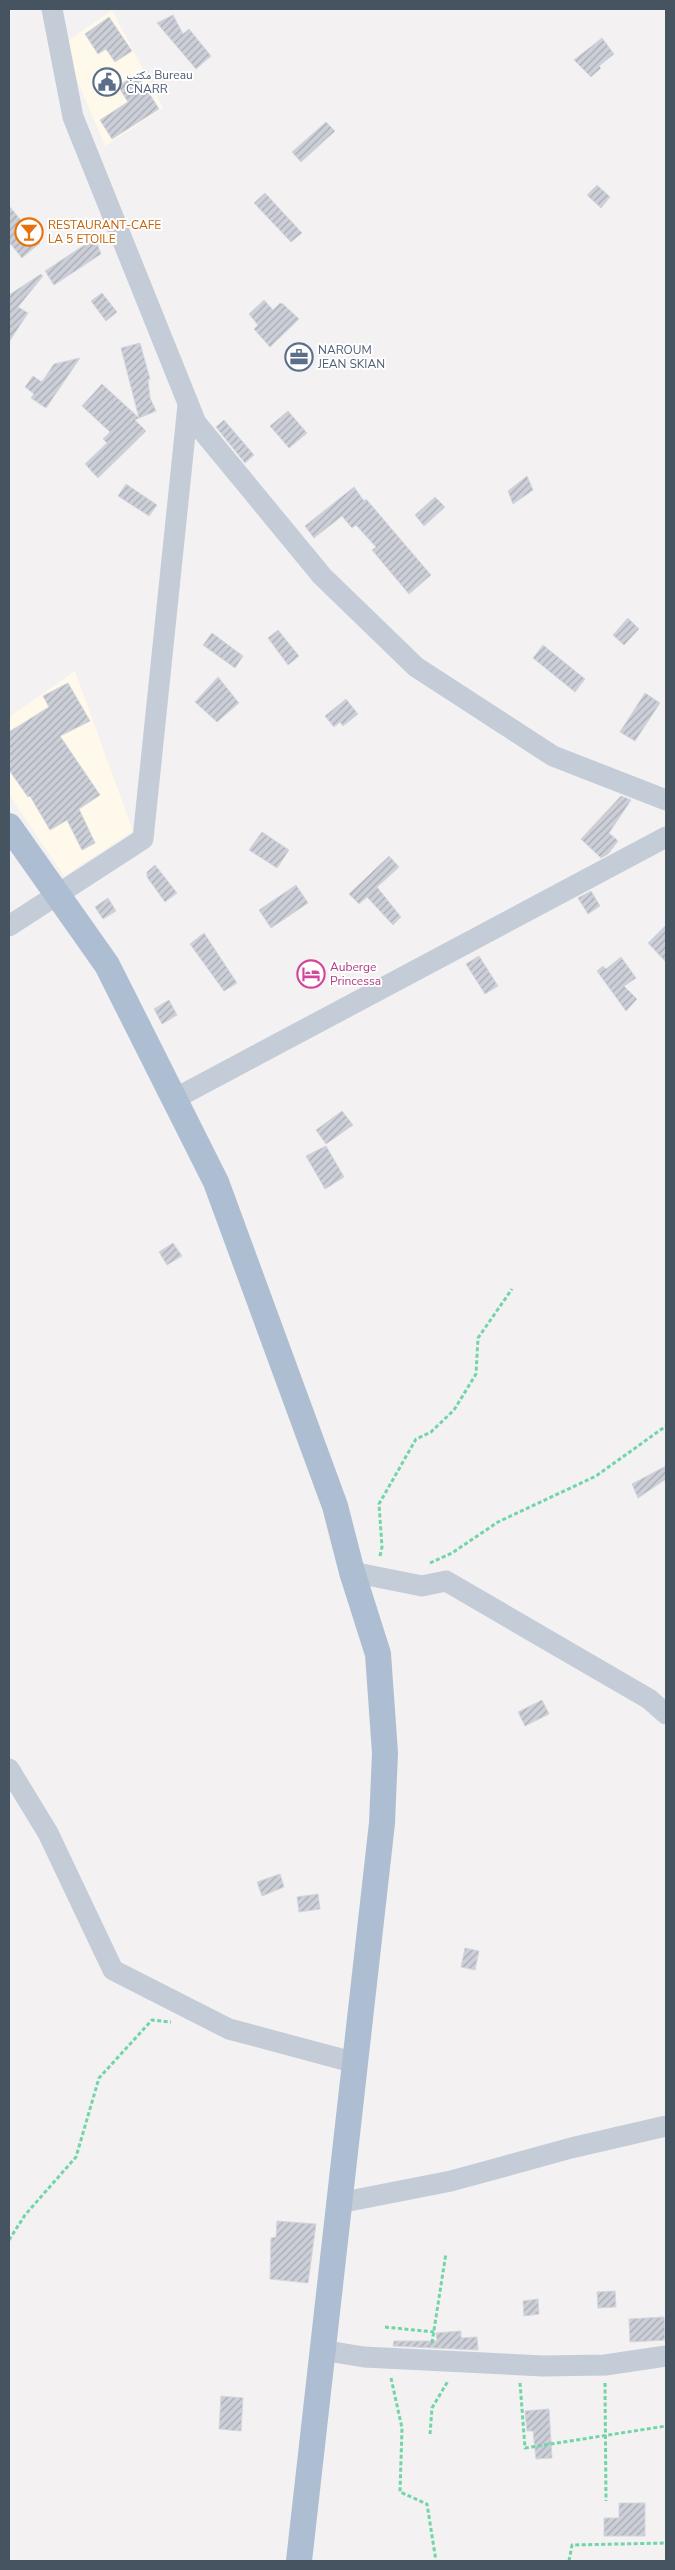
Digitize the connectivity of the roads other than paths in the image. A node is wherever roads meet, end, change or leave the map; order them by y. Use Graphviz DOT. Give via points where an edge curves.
graph roads {
  1 [pos="52,9"];
  2 [pos="188,405"];
  3 [pos="666,800"];
  4 [pos="9,826"];
  5 [pos="666,837"];
  6 [pos="57,895"];
  7 [pos="9,926"];
  8 [pos="176,1098"];
  9 [pos="352,1572"];
  10 [pos="666,1714"];
  11 [pos="9,1769"];
  12 [pos="356,2063"];
  13 [pos="666,2126"];
  14 [pos="339,2203"];
  15 [pos="321,2350"];
  16 [pos="666,2356"];
  17 [pos="299,2561"];
  1 -- 2 [label="street" via="73,118"];
  2 -- 3 [label="street" via="196,424 322,576 416,667 553,756"];
  2 -- 6 [label="street" via="143,839"];
  4 -- 6 [label="main road"];
  5 -- 8 [label="street"];
  6 -- 7 [label="street"];
  6 -- 8 [label="main road" via="107,965"];
  8 -- 9 [label="main road" via="223,1201 335,1506"];
  9 -- 10 [label="street" via="422,1586 446,1581 642,1695"];
  9 -- 12 [label="main road" via="378,1654 385,1753 382,1823"];
  11 -- 12 [label="street" via="48,1833 113,1970 229,2029"];
  12 -- 14 [label="main road"];
  13 -- 14 [label="street" via="451,2181"];
  14 -- 15 [label="main road"];
  15 -- 16 [label="street" via="387,2359 518,2365 605,2365"];
  15 -- 17 [label="main road"];
}
